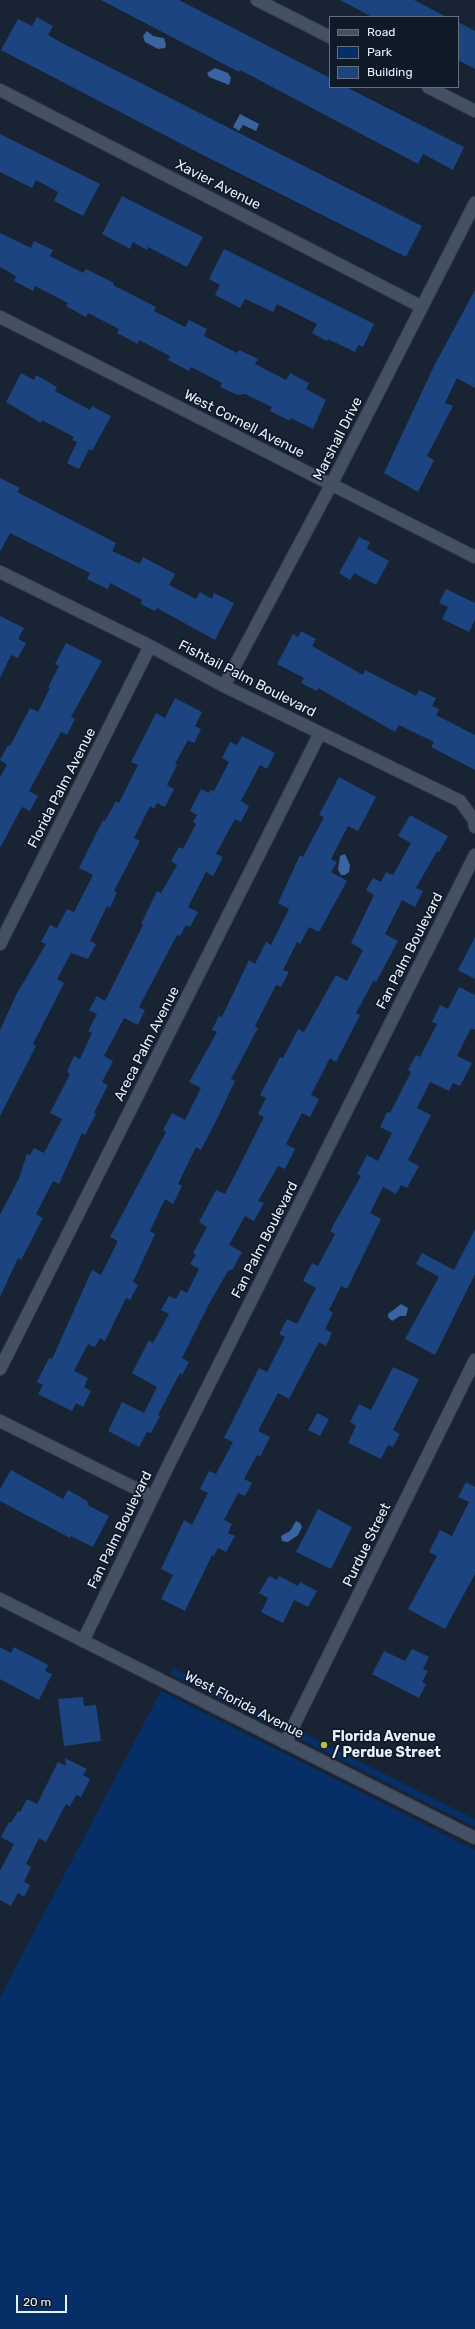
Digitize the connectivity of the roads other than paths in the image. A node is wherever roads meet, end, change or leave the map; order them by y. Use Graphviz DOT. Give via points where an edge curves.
graph roads {
  1 [pos="257,0"];
  2 [pos="329,36"];
  3 [pos="430,88"];
  4 [pos="0,90"];
  5 [pos="475,111"];
  6 [pos="475,203"];
  7 [pos="422,307"];
  8 [pos="0,316"];
  9 [pos="331,485"];
  10 [pos="475,557"];
  11 [pos="0,572"];
  12 [pos="150,646"];
  13 [pos="224,686"];
  14 [pos="320,733"];
  15 [pos="474,823"];
  16 [pos="475,855"];
  17 [pos="0,944"];
  18 [pos="475,1360"];
  19 [pos="0,1369"];
  20 [pos="0,1421"];
  21 [pos="153,1497"];
  22 [pos="0,1599"];
  23 [pos="83,1641"];
  24 [pos="285,1743"];
  25 [pos="475,1838"];
  1 -- 2 [label="street"];
  3 -- 5 [label="street"];
  4 -- 7 [label="street, Xavier Avenue"];
  6 -- 7 [label="street, Marshall Drive"];
  7 -- 9 [label="street, Marshall Drive"];
  8 -- 9 [label="street, West Cornell Avenue"];
  9 -- 10 [label="street, West Cornell Avenue"];
  9 -- 13 [label="street, Marshall Drive"];
  11 -- 12 [label="street, Fishtail Palm Boulevard"];
  12 -- 13 [label="street, Fishtail Palm Boulevard"];
  12 -- 17 [label="street, Florida Palm Avenue"];
  13 -- 14 [label="street, Fishtail Palm Boulevard"];
  14 -- 15 [label="street, Fishtail Palm Boulevard" via="460,801"];
  14 -- 19 [label="street, Areca Palm Avenue"];
  16 -- 21 [label="street, Fan Palm Boulevard"];
  18 -- 24 [label="street, Purdue Street"];
  20 -- 21 [label="street"];
  21 -- 23 [label="street, Fan Palm Boulevard"];
  22 -- 23 [label="street, West Florida Avenue"];
  23 -- 24 [label="street, West Florida Avenue"];
  24 -- 25 [label="street, West Florida Avenue"];
}
